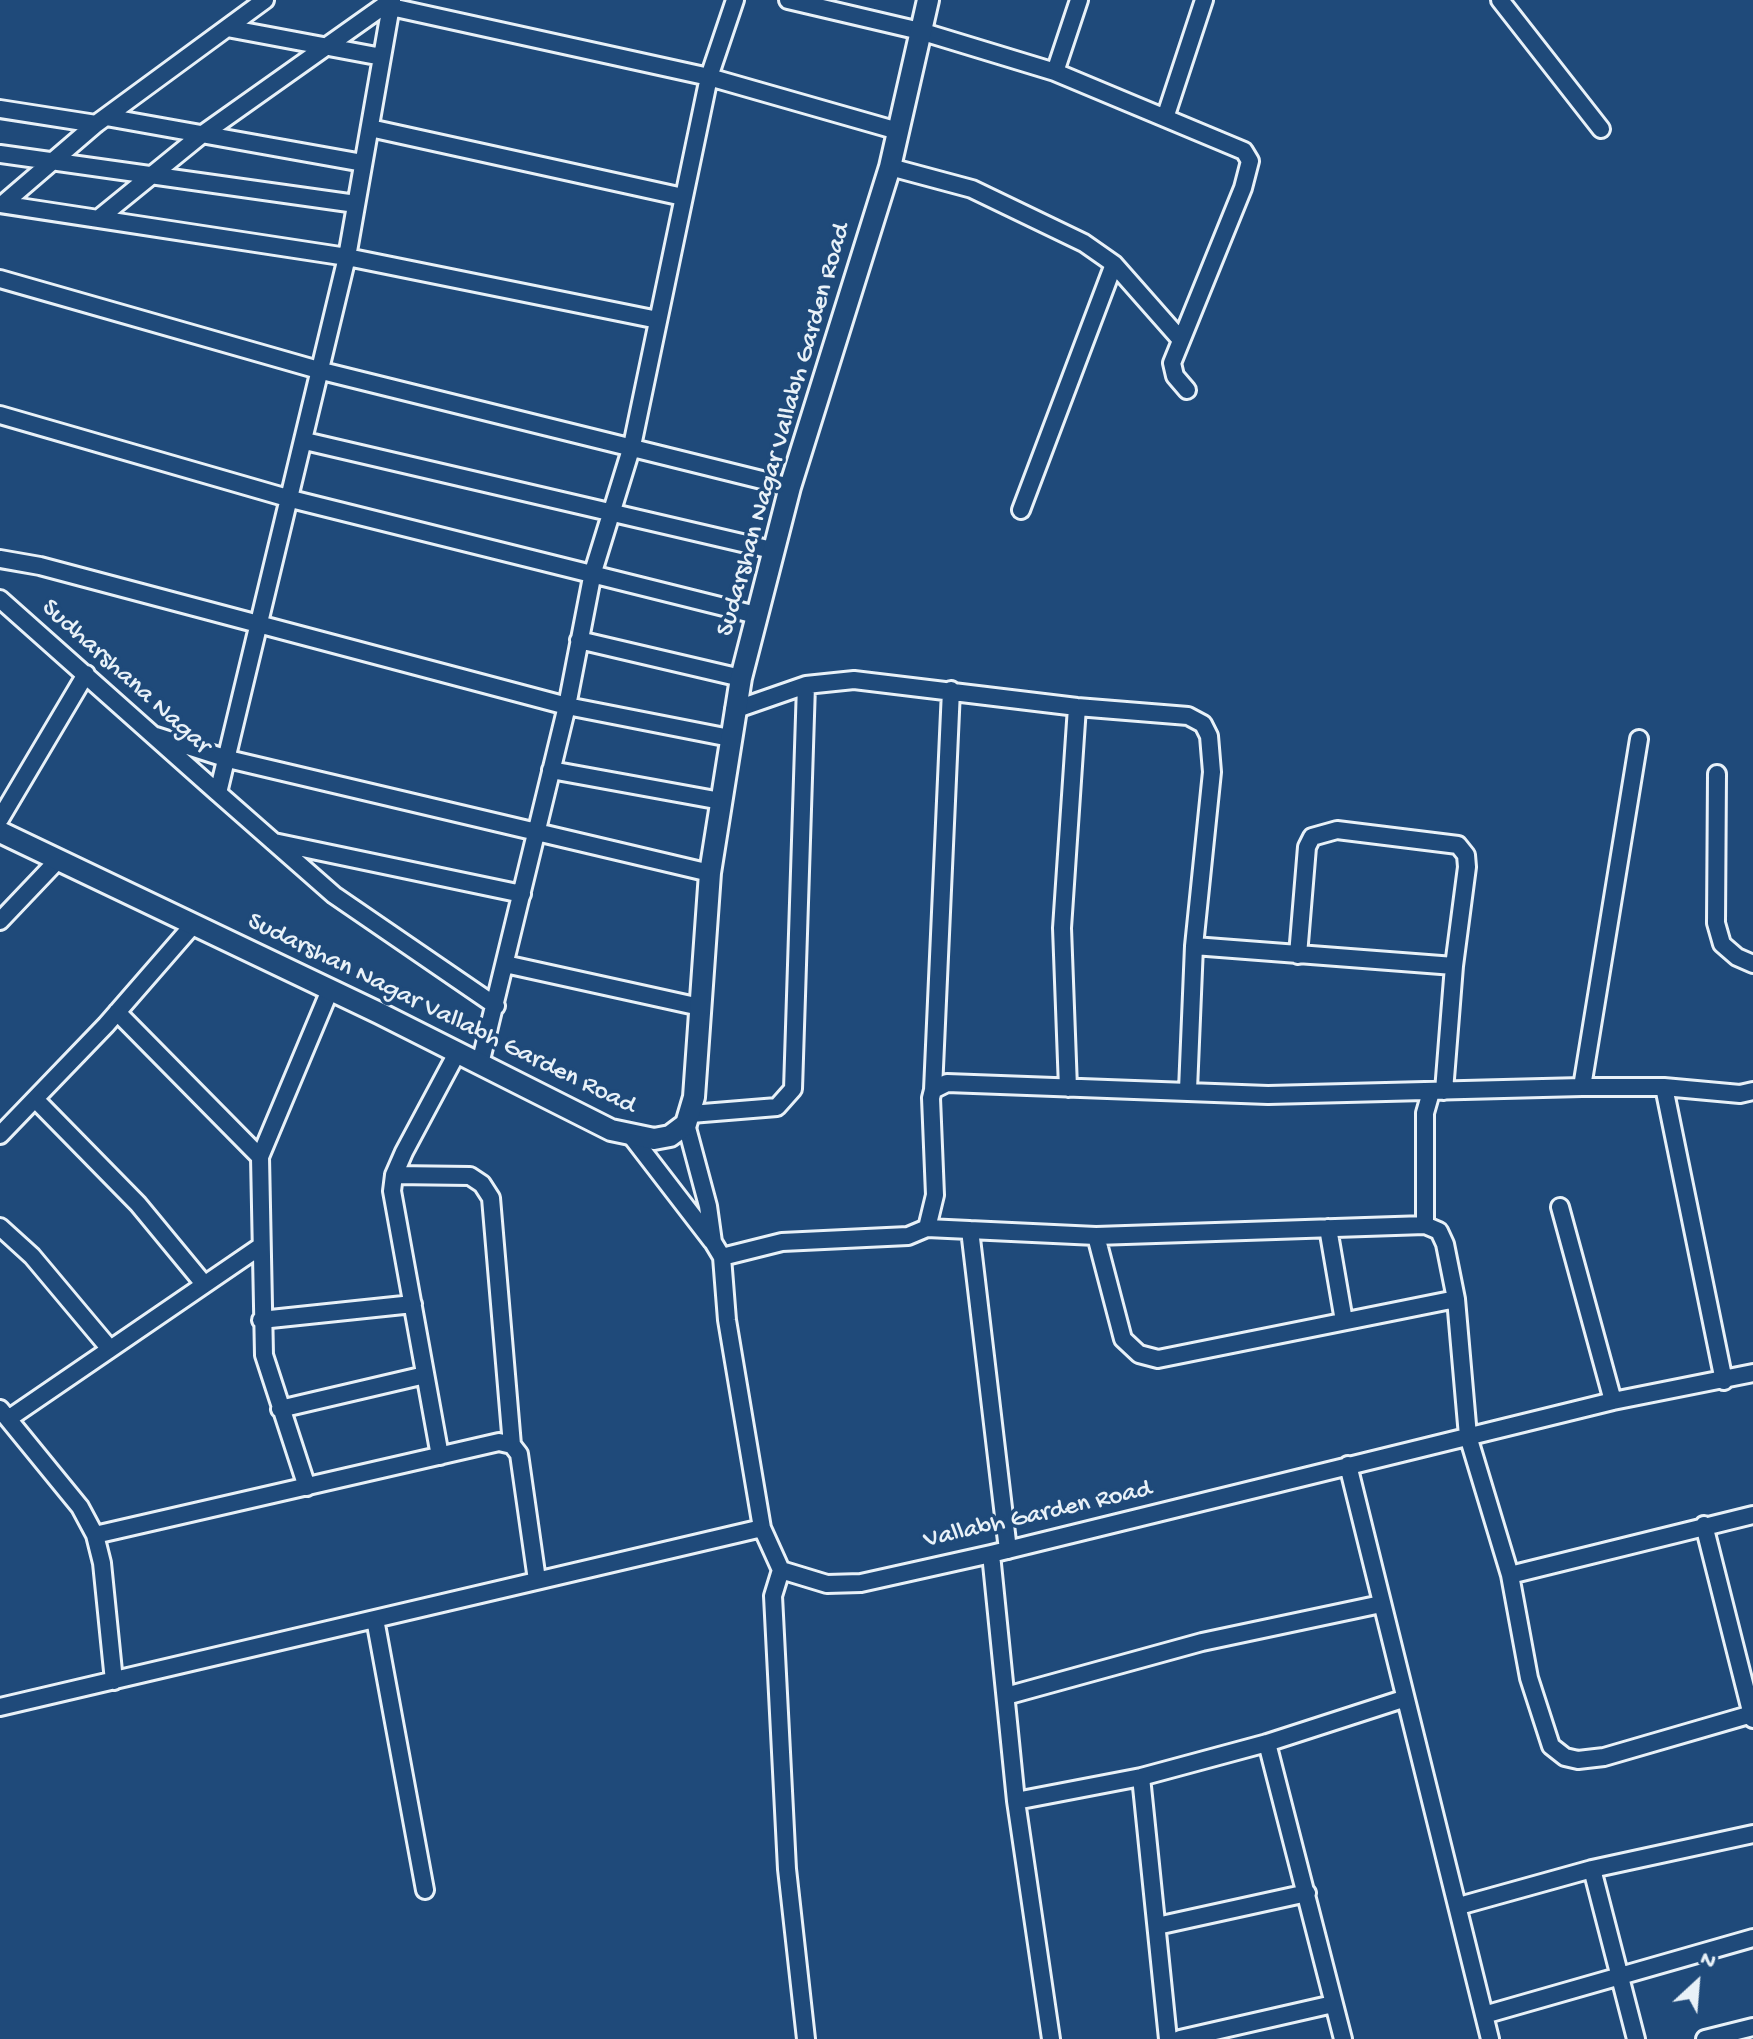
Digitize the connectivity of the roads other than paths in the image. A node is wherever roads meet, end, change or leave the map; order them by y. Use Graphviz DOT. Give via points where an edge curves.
graph roads {
  1 [pos="265,0"];
  2 [pos="735,0"];
  3 [pos="788,0"];
  4 [pos="928,0"];
  5 [pos="1079,0"];
  6 [pos="1204,0"];
  7 [pos="1500,0"];
  8 [pos="392,2"];
  9 [pos="227,28"];
  10 [pos="920,31"];
  11 [pos="326,47"];
  12 [pos="382,57"];
  13 [pos="1055,72"];
  14 [pos="709,77"];
  15 [pos="0,109"];
  16 [pos="1165,118"];
  17 [pos="101,121"];
  18 [pos="370,128"];
  19 [pos="1601,129"];
  20 [pos="898,131"];
  21 [pos="200,136"];
  22 [pos="0,154"];
  23 [pos="51,163"];
  24 [pos="363,163"];
  25 [pos="890,167"];
  26 [pos="151,175"];
  27 [pos="683,197"];
  28 [pos="2,204"];
  29 [pos="356,204"];
  30 [pos="98,219"];
  31 [pos="347,257"];
  32 [pos="1114,264"];
  33 [pos="0,279"];
  34 [pos="658,320"];
  35 [pos="1181,340"];
  36 [pos="322,371"];
  37 [pos="1187,390"];
  38 [pos="0,415"];
  39 [pos="305,441"];
  40 [pos="632,446"];
  41 [pos="790,487"];
  42 [pos="291,499"];
  43 [pos="1021,510"];
  44 [pos="611,513"];
  45 [pos="772,550"];
  46 [pos="0,559"];
  47 [pos="593,572"];
  48 [pos="0,599"];
  49 [pos="756,615"];
  50 [pos="260,627"];
  51 [pos="579,640"];
  52 [pos="86,674"];
  53 [pos="741,678"];
  54 [pos="806,685"];
  55 [pos="951,690"];
  56 [pos="567,706"];
  57 [pos="1077,707"];
  58 [pos="734,710"];
  59 [pos="153,735"];
  60 [pos="730,738"];
  61 [pos="1639,739"];
  62 [pos="228,759"];
  63 [pos="551,770"];
  64 [pos="1717,774"];
  65 [pos="218,793"];
  66 [pos="721,801"];
  67 [pos="0,819"];
  68 [pos="537,829"];
  69 [pos="0,832"];
  70 [pos="272,842"];
  71 [pos="58,860"];
  72 [pos="710,873"];
  73 [pos="522,894"];
  74 [pos="0,921"];
  75 [pos="193,925"];
  76 [pos="1194,946"];
  77 [pos="1298,955"];
  78 [pos="505,964"];
  79 [pos="1753,964"];
  80 [pos="1454,966"];
  81 [pos="330,990"];
  82 [pos="496,1006"];
  83 [pos="700,1007"];
  84 [pos="117,1012"];
  85 [pos="457,1053"];
  86 [pos="480,1064"];
  87 [pos="1582,1087"];
  88 [pos="1664,1087"];
  89 [pos="1068,1088"];
  90 [pos="933,1090"];
  91 [pos="1188,1090"];
  92 [pos="1438,1092"];
  93 [pos="1747,1093"];
  94 [pos="35,1099"];
  95 [pos="689,1119"];
  96 [pos="0,1135"];
  97 [pos="632,1137"];
  98 [pos="260,1157"];
  99 [pos="394,1175"];
  100 [pos="1560,1207"];
  101 [pos="1425,1225"];
  102 [pos="0,1227"];
  103 [pos="927,1228"];
  104 [pos="1328,1228"];
  105 [pos="970,1230"];
  106 [pos="1096,1236"];
  107 [pos="261,1246"];
  108 [pos="717,1250"];
  109 [pos="204,1284"];
  110 [pos="1456,1299"];
  111 [pos="413,1304"];
  112 [pos="261,1320"];
  113 [pos="1344,1321"];
  114 [pos="110,1349"];
  115 [pos="1753,1373"];
  116 [pos="425,1375"];
  117 [pos="1724,1381"];
  118 [pos="1613,1401"];
  119 [pos="280,1409"];
  120 [pos="4,1414"];
  121 [pos="1468,1436"];
  122 [pos="512,1445"];
  123 [pos="440,1456"];
  124 [pos="1348,1465"];
  125 [pos="307,1487"];
  126 [pos="1753,1515"];
  127 [pos="1704,1525"];
  128 [pos="762,1528"];
  129 [pos="95,1535"];
  130 [pos="999,1552"];
  131 [pos="781,1570"];
  132 [pos="1510,1575"];
  133 [pos="537,1580"];
  134 [pos="1381,1604"];
  135 [pos="375,1619"];
  136 [pos="114,1681"];
  137 [pos="1006,1696"];
  138 [pos="1403,1699"];
  139 [pos="0,1707"];
  140 [pos="1752,1716"];
  141 [pos="1267,1743"];
  142 [pos="1141,1777"];
  143 [pos="1016,1801"];
  144 [pos="1753,1834"];
  145 [pos="1592,1869"];
  146 [pos="425,1890"];
  147 [pos="1307,1893"];
  148 [pos="1459,1906"];
  149 [pos="1157,1926"];
  150 [pos="1753,1938"];
  151 [pos="1619,1976"];
  152 [pos="1333,2004"];
  153 [pos="1484,2015"];
  154 [pos="1753,2027"];
  155 [pos="806,2039"];
  156 [pos="1051,2039"];
  157 [pos="1168,2039"];
  158 [pos="1180,2039"];
  159 [pos="1343,2039"];
  160 [pos="1490,2039"];
  161 [pos="1636,2039"];
  162 [pos="1705,2039"];
  1 -- 9 [label="street"];
  2 -- 14 [label="street"];
  3 -- 10 [label="street"];
  4 -- 10 [label="street, Sudarshan Nagar Vallabh Garden Road"];
  5 -- 13 [label="street"];
  6 -- 16 [label="street"];
  7 -- 19 [label="street"];
  8 -- 11 [label="street"];
  8 -- 12 [label="street"];
  8 -- 14 [label="street"];
  9 -- 11 [label="street"];
  9 -- 17 [label="street"];
  10 -- 13 [label="street"];
  10 -- 20 [label="street, Sudarshan Nagar Vallabh Garden Road"];
  11 -- 12 [label="street"];
  11 -- 21 [label="street"];
  12 -- 18 [label="street"];
  13 -- 16 [label="street"];
  14 -- 20 [label="street"];
  14 -- 27 [label="street"];
  15 -- 17 [label="street"];
  16 -- 35 [label="street" via="1229,142 1250,161"];
  17 -- 21 [label="street"];
  17 -- 23 [label="street"];
  18 -- 24 [label="street"];
  18 -- 27 [label="street"];
  20 -- 25 [label="street, Sudarshan Nagar Vallabh Garden Road"];
  21 -- 24 [label="street"];
  21 -- 26 [label="street"];
  22 -- 23 [label="street"];
  23 -- 26 [label="street"];
  23 -- 28 [label="street"];
  24 -- 29 [label="street"];
  25 -- 32 [label="street" via="972,189 1018,208"];
  25 -- 41 [label="street, Sudarshan Nagar Vallabh Garden Road"];
  26 -- 29 [label="street"];
  26 -- 30 [label="street"];
  27 -- 34 [label="street"];
  28 -- 30 [label="street"];
  29 -- 31 [label="street"];
  30 -- 31 [label="street"];
  31 -- 34 [label="street"];
  31 -- 36 [label="street"];
  32 -- 35 [label="street"];
  32 -- 43 [label="street"];
  33 -- 36 [label="street"];
  34 -- 40 [label="street"];
  35 -- 37 [label="street" via="1172,370"];
  36 -- 39 [label="street"];
  36 -- 40 [label="street"];
  38 -- 42 [label="street"];
  39 -- 42 [label="street"];
  39 -- 44 [label="street"];
  40 -- 41 [label="street"];
  40 -- 44 [label="street"];
  41 -- 45 [label="street, Sudarshan Nagar Vallabh Garden Road"];
  42 -- 47 [label="street"];
  42 -- 50 [label="street"];
  44 -- 45 [label="street"];
  44 -- 47 [label="street"];
  45 -- 49 [label="street, Sudarshan Nagar Vallabh Garden Road"];
  46 -- 50 [label="street"];
  47 -- 49 [label="street"];
  47 -- 51 [label="street"];
  48 -- 52 [label="street, Sudharshana Nagar"];
  49 -- 53 [label="street, Sudarshan Nagar Vallabh Garden Road"];
  50 -- 56 [label="street"];
  50 -- 62 [label="street"];
  51 -- 53 [label="street"];
  51 -- 56 [label="street"];
  52 -- 59 [label="street, Sudharshana Nagar"];
  52 -- 67 [label="street"];
  53 -- 58 [label="street, Sudarshan Nagar Vallabh Garden Road"];
  54 -- 55 [label="street" via="854,680"];
  54 -- 58 [label="street"];
  54 -- 95 [label="street" via="793,1089 777,1107"];
  55 -- 57 [label="street"];
  55 -- 90 [label="street"];
  56 -- 60 [label="street"];
  56 -- 63 [label="street"];
  57 -- 76 [label="street" via="1188,716 1206,730 1212,772"];
  57 -- 89 [label="street" via="1062,928"];
  58 -- 60 [label="street, Sudarshan Nagar Vallabh Garden Road"];
  59 -- 62 [label="street"];
  59 -- 65 [label="street, Sudharshana Nagar"];
  60 -- 66 [label="street, Sudarshan Nagar Vallabh Garden Road"];
  61 -- 87 [label="street"];
  62 -- 65 [label="street"];
  62 -- 68 [label="street"];
  63 -- 66 [label="street"];
  63 -- 68 [label="street"];
  64 -- 79 [label="street" via="1716,923 1722,944"];
  65 -- 70 [label="street, Sudharshana Nagar"];
  66 -- 72 [label="street, Sudarshan Nagar Vallabh Garden Road"];
  68 -- 72 [label="street"];
  68 -- 73 [label="street"];
  69 -- 71 [label="street, Sudarshan Nagar Vallabh Garden Road"];
  70 -- 73 [label="street"];
  70 -- 82 [label="street, Sudharshana Nagar" via="334,895"];
  71 -- 74 [label="street"];
  71 -- 75 [label="street, Sudarshan Nagar Vallabh Garden Road"];
  72 -- 83 [label="street, Sudarshan Nagar Vallabh Garden Road"];
  73 -- 78 [label="street"];
  75 -- 81 [label="street, Sudarshan Nagar Vallabh Garden Road"];
  75 -- 84 [label="street"];
  76 -- 77 [label="street"];
  76 -- 91 [label="street"];
  77 -- 80 [label="street"];
  77 -- 80 [label="street" via="1307,847 1312,837 1337,830 1458,845 1466,855"];
  78 -- 82 [label="street"];
  78 -- 83 [label="street"];
  80 -- 92 [label="street"];
  81 -- 85 [label="street, Sudarshan Nagar Vallabh Garden Road"];
  81 -- 98 [label="street"];
  82 -- 86 [label="street"];
  83 -- 95 [label="street, Sudarshan Nagar Vallabh Garden Road"];
  84 -- 94 [label="street"];
  84 -- 98 [label="street"];
  85 -- 86 [label="street, Sudarshan Nagar Vallabh Garden Road"];
  85 -- 99 [label="street"];
  86 -- 97 [label="street, Sudarshan Nagar Vallabh Garden Road"];
  87 -- 88 [label="street"];
  87 -- 92 [label="street"];
  88 -- 93 [label="street"];
  88 -- 117 [label="street"];
  89 -- 90 [label="street" via="947,1083"];
  89 -- 91 [label="street"];
  90 -- 103 [label="street" via="935,1195"];
  91 -- 92 [label="street" via="1268,1095"];
  92 -- 101 [label="street" via="1425,1113"];
  94 -- 96 [label="street"];
  94 -- 109 [label="street" via="138,1204"];
  95 -- 97 [label="street, Sudarshan Nagar Vallabh Garden Road" via="670,1136"];
  95 -- 108 [label="street"];
  97 -- 108 [label="street"];
  98 -- 107 [label="street"];
  99 -- 111 [label="street" via="392,1191"];
  99 -- 122 [label="street" via="470,1176 491,1198"];
  100 -- 118 [label="street"];
  101 -- 104 [label="street"];
  101 -- 110 [label="street" via="1439,1231 1445,1244"];
  102 -- 114 [label="street" via="32,1256"];
  103 -- 105 [label="street"];
  103 -- 108 [label="street" via="908,1236"];
  104 -- 106 [label="street"];
  104 -- 113 [label="street"];
  105 -- 106 [label="street"];
  105 -- 130 [label="street"];
  106 -- 113 [label="street" via="1123,1339 1139,1354 1158,1359"];
  107 -- 109 [label="street"];
  107 -- 112 [label="street"];
  108 -- 128 [label="street"];
  109 -- 114 [label="street"];
  110 -- 113 [label="street"];
  110 -- 121 [label="street"];
  111 -- 112 [label="street"];
  111 -- 116 [label="street"];
  112 -- 119 [label="street" via="264,1355"];
  114 -- 120 [label="street"];
  115 -- 117 [label="street, Vallabh Garden Road"];
  116 -- 119 [label="street"];
  116 -- 123 [label="street"];
  117 -- 118 [label="street, Vallabh Garden Road"];
  118 -- 121 [label="street, Vallabh Garden Road"];
  119 -- 125 [label="street"];
  120 -- 129 [label="street" via="80,1507"];
  121 -- 124 [label="street, Vallabh Garden Road"];
  121 -- 132 [label="street"];
  122 -- 123 [label="street" via="499,1442"];
  122 -- 133 [label="street" via="523,1469"];
  123 -- 125 [label="street"];
  124 -- 130 [label="street, Vallabh Garden Road"];
  124 -- 134 [label="street"];
  125 -- 129 [label="street"];
  126 -- 127 [label="street"];
  127 -- 132 [label="street"];
  127 -- 140 [label="street"];
  128 -- 131 [label="street"];
  128 -- 133 [label="street"];
  129 -- 136 [label="street"];
  130 -- 131 [label="street, Vallabh Garden Road" via="844,1585"];
  130 -- 137 [label="street"];
  131 -- 155 [label="street" via="773,1596 787,1869"];
  132 -- 140 [label="street" via="1543,1729 1551,1746 1565,1757 1604,1757"];
  133 -- 135 [label="street"];
  134 -- 137 [label="street" via="1202,1642"];
  134 -- 138 [label="street"];
  135 -- 136 [label="street"];
  135 -- 146 [label="street"];
  136 -- 139 [label="street"];
  137 -- 143 [label="street"];
  138 -- 141 [label="street"];
  138 -- 148 [label="street"];
  141 -- 142 [label="street"];
  141 -- 147 [label="street"];
  142 -- 143 [label="street"];
  142 -- 149 [label="street"];
  143 -- 156 [label="street"];
  144 -- 145 [label="street"];
  145 -- 148 [label="street"];
  145 -- 151 [label="street"];
  147 -- 149 [label="street"];
  147 -- 152 [label="street"];
  148 -- 153 [label="street"];
  149 -- 157 [label="street"];
  150 -- 151 [label="street"];
  151 -- 153 [label="street"];
  151 -- 161 [label="street"];
  152 -- 158 [label="street"];
  152 -- 159 [label="street"];
  153 -- 160 [label="street"];
  154 -- 162 [label="street"];
}
